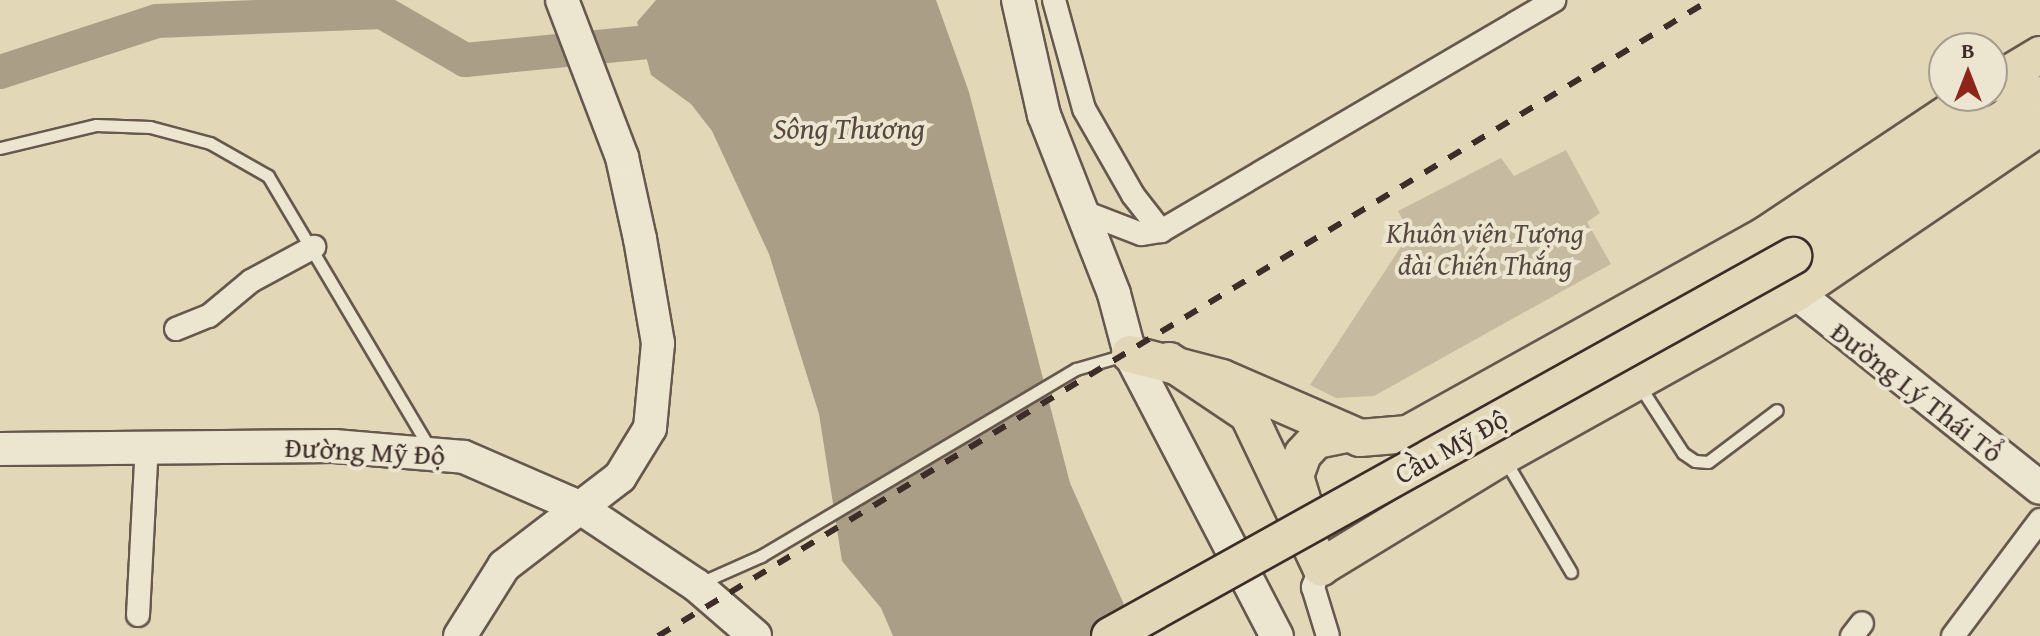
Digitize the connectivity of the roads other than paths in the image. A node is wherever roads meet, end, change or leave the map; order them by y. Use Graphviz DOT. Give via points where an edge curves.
graph roads {
  1 [pos="1018,0"];
  2 [pos="1054,0"];
  3 [pos="1554,0"];
  4 [pos="568,14"];
  5 [pos="2040,55"];
  6 [pos="2008,74"];
  7 [pos="2040,95"];
  8 [pos="1950,112"];
  9 [pos="2040,127"];
  10 [pos="0,148"];
  11 [pos="1079,210"];
  12 [pos="1161,231"];
  13 [pos="314,247"];
  14 [pos="1796,293"];
  15 [pos="176,329"];
  16 [pos="1130,354"];
  17 [pos="1169,361"];
  18 [pos="1637,381"];
  19 [pos="1777,410"];
  20 [pos="1348,434"];
  21 [pos="147,446"];
  22 [pos="0,449"];
  23 [pos="432,452"];
  24 [pos="1503,456"];
  25 [pos="2040,488"];
  26 [pos="579,507"];
  27 [pos="2040,520"];
  28 [pos="1326,564"];
  29 [pos="1571,572"];
  30 [pos="696,585"];
  31 [pos="138,615"];
  32 [pos="460,636"];
  33 [pos="755,636"];
  34 [pos="1110,636"];
  35 [pos="1277,636"];
  36 [pos="1328,636"];
  37 [pos="1953,636"];
  1 -- 11 [label="street" via="1044,115"];
  2 -- 12 [label="street" via="1084,109 1133,195"];
  3 -- 12 [label="street"];
  4 -- 26 [label="street" via="625,171 658,343 650,428 640,451 620,477"];
  5 -- 6 [label="main road"];
  7 -- 34 [label="main road, Cầu Mỹ Độ, bridge" via="1793,256"];
  8 -- 20 [label="main road" via="1767,234 1435,423 1377,440"];
  9 -- 14 [label="main road"];
  10 -- 13 [label="lane" via="96,125 150,127 210,143 268,176"];
  11 -- 12 [label="street" via="1141,234"];
  11 -- 16 [label="street"];
  13 -- 15 [label="street" via="251,281 209,316"];
  13 -- 23 [label="lane"];
  14 -- 18 [label="main road"];
  14 -- 25 [label="street, Đường Lý Thái Tổ"];
  16 -- 17 [label="main road"];
  16 -- 30 [label="lane" via="1076,369 761,556"];
  16 -- 35 [label="street"];
  17 -- 20 [label="main road"];
  17 -- 28 [label="main road" via="1248,414"];
  18 -- 19 [label="lane" via="1683,453 1695,461 1708,462"];
  18 -- 24 [label="main road"];
  20 -- 28 [label="main road" via="1316,440 1295,476"];
  21 -- 22 [label="street, Đường Mỹ Độ"];
  21 -- 23 [label="street, Đường Mỹ Độ"];
  21 -- 31 [label="street"];
  23 -- 26 [label="street, Đường Mỹ Độ" via="464,457"];
  24 -- 28 [label="main road"];
  24 -- 29 [label="lane"];
  26 -- 30 [label="street, Đường Mỹ Độ"];
  26 -- 32 [label="street" via="504,566"];
  27 -- 37 [label="street"];
  28 -- 36 [label="street" via="1313,587"];
  30 -- 33 [label="street, Đường Mỹ Độ"];
}
